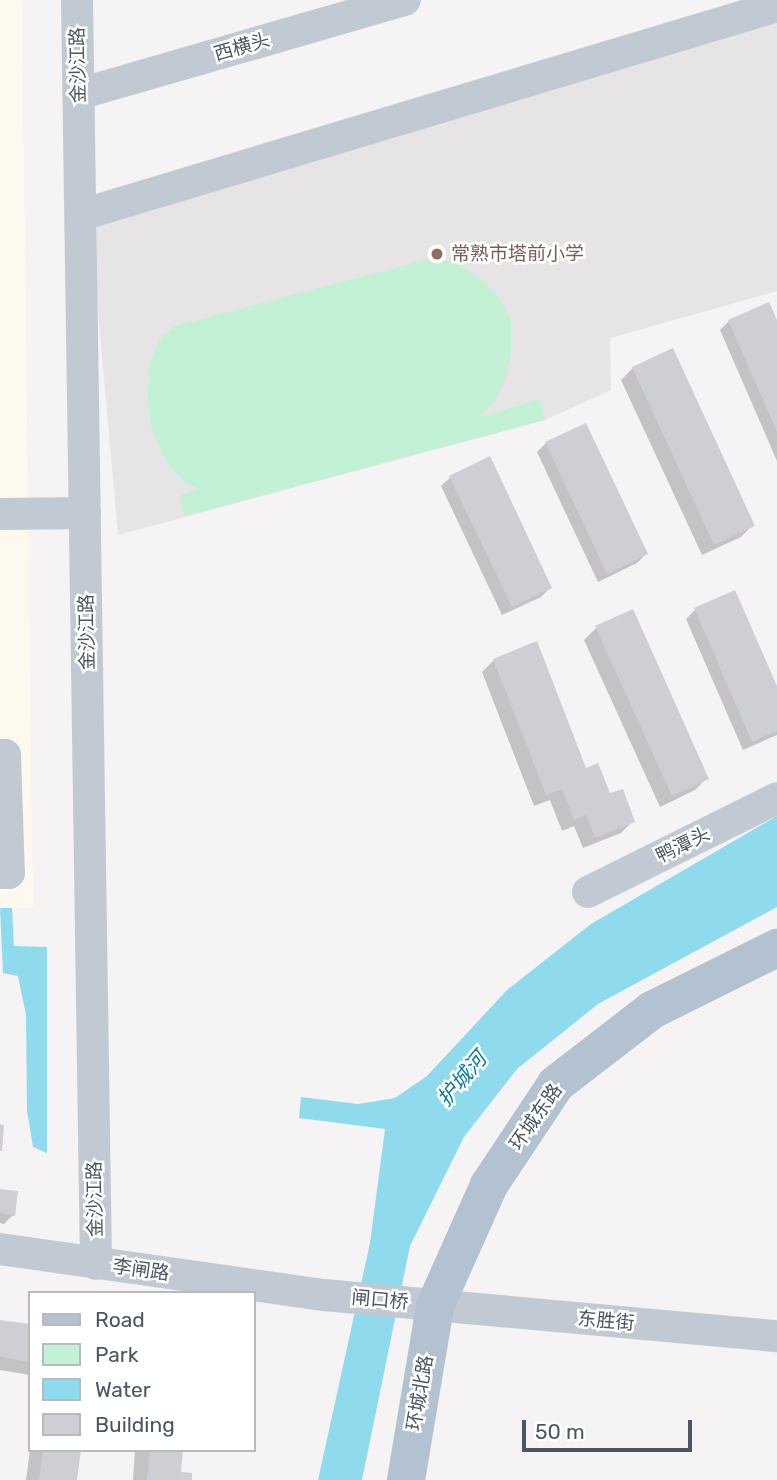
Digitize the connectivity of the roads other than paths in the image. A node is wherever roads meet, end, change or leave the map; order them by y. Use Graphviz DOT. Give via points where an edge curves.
graph roads {
  1 [pos="77,0"];
  2 [pos="405,0"];
  3 [pos="777,6"];
  4 [pos="79,94"];
  5 [pos="81,215"];
  6 [pos="85,513"];
  7 [pos="0,514"];
  8 [pos="0,755"];
  9 [pos="777,798"];
  10 [pos="0,873"];
  11 [pos="588,892"];
  12 [pos="777,948"];
  13 [pos="777,964"];
  14 [pos="0,1249"];
  15 [pos="96,1264"];
  16 [pos="324,1295"];
  17 [pos="443,1307"];
  18 [pos="777,1336"];
  19 [pos="405,1480"];
  20 [pos="419,1480"];
  1 -- 4 [label="street, 金沙江路"];
  2 -- 4 [label="street, 西横头"];
  3 -- 5 [label="street"];
  4 -- 5 [label="street, 金沙江路"];
  5 -- 6 [label="street, 金沙江路"];
  6 -- 7 [label="street"];
  6 -- 15 [label="street, 金沙江路"];
  8 -- 10 [label="street" via="5,755 9,873"];
  9 -- 11 [label="street, 鸭潭头"];
  12 -- 17 [label="main road, 环城东路" via="652,1010 556,1084 489,1185"];
  13 -- 17 [label="main road, 环城东路" via="669,1017 574,1085 515,1174"];
  14 -- 15 [label="street, 李闸路"];
  15 -- 16 [label="street, 李闸路"];
  16 -- 17 [label="street, 闸口桥"];
  17 -- 18 [label="street, 东胜街"];
  17 -- 19 [label="main road, 环城北路"];
  17 -- 20 [label="main road, 环城北路"];
}
